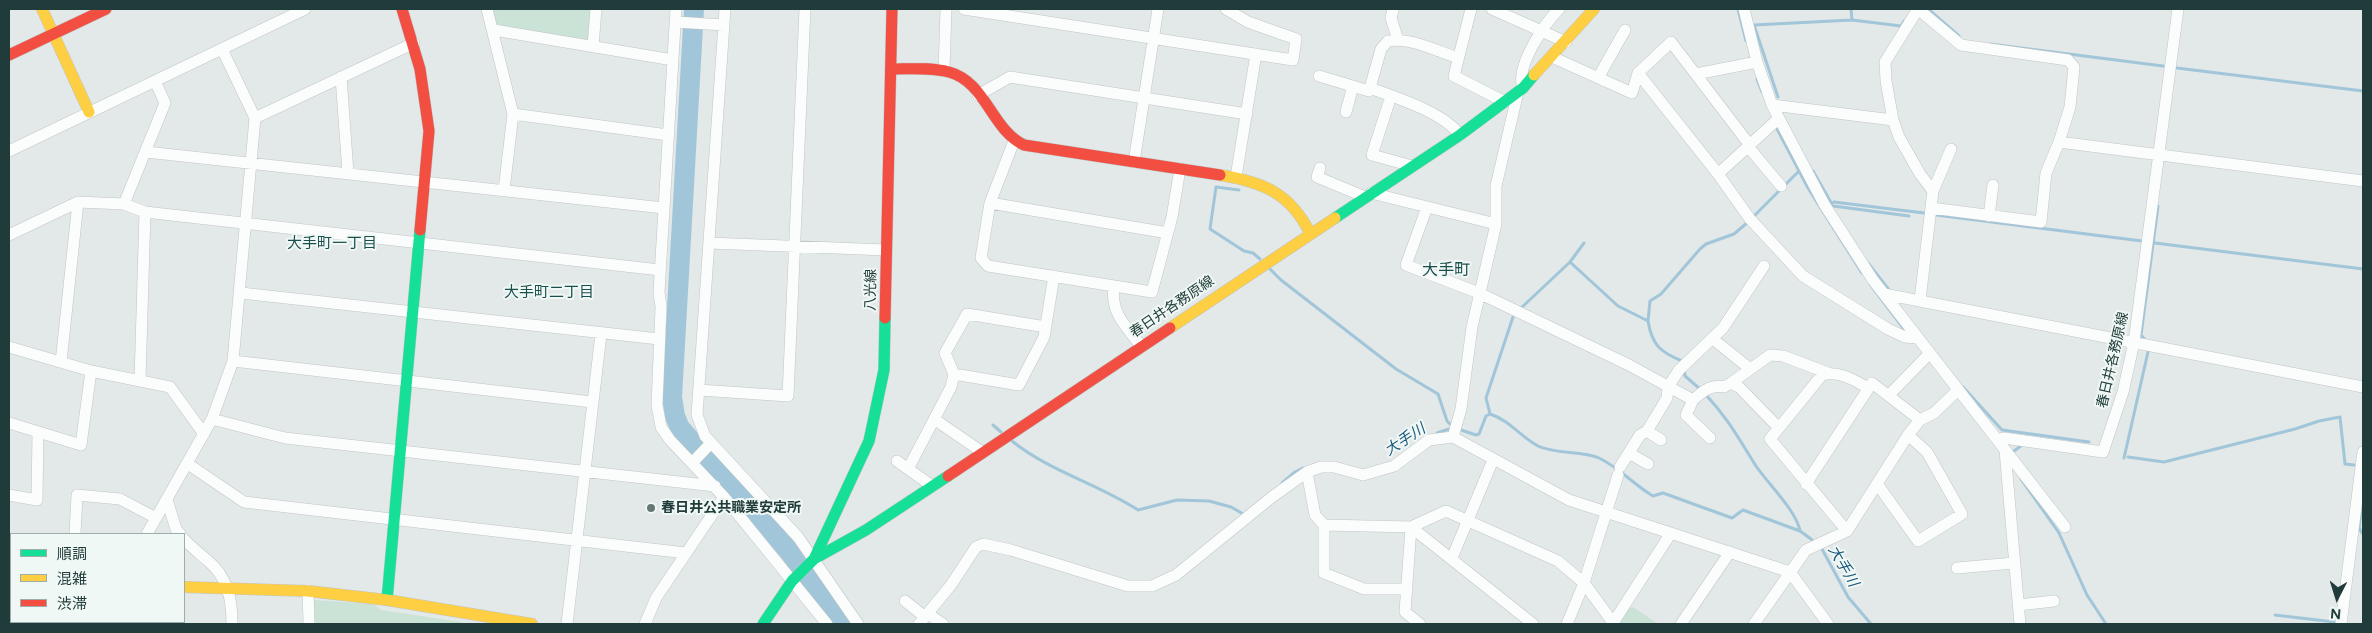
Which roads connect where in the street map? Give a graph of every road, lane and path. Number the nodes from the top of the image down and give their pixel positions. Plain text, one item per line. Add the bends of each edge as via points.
1 (42, 9) edge
2 (106, 9) edge
3 (305, 9) edge
4 (402, 9) edge
5 (487, 9) edge
6 (596, 9) edge
7 (676, 9) edge
8 (725, 9) edge
9 (805, 9) edge
10 (892, 9) edge
11 (946, 9) edge
12 (964, 9) edge
13 (1158, 9) edge
14 (1226, 9) edge
15 (1392, 9) edge
16 (1471, 9) edge
17 (1492, 9) edge
18 (1559, 9) edge
19 (1594, 9) edge
20 (1744, 9) edge
21 (1918, 9) edge
22 (2178, 9) edge
23 (1037, 14) edge
24 (678, 23) junction
25 (721, 25) junction
26 (494, 30) junction
27 (1625, 30) dead end
28 (1540, 31) junction
29 (54, 34) junction
30 (1154, 38) junction
31 (1398, 40) junction
32 (1566, 42) junction
33 (414, 43) junction
34 (593, 47) junction
35 (222, 49) junction
36 (1256, 54) junction
37 (9, 56) edge
38 (1552, 57) junction
39 (1458, 58) junction
40 (673, 60) junction
41 (1758, 62) junction
42 (891, 69) junction
43 (944, 71) junction
44 (1638, 73) junction
45 (1696, 74) junction
46 (1319, 76) dead end
47 (341, 77) junction
48 (1598, 78) junction
49 (155, 81) junction
50 (1353, 86) junction
51 (1370, 88) junction
52 (1521, 90) junction
53 (978, 95) junction
54 (1391, 96) junction
55 (1144, 99) junction
56 (1505, 102) junction
57 (1772, 105) junction
58 (89, 112) junction
59 (1346, 112) dead end
60 (513, 114) junction
61 (1246, 114) junction
62 (256, 118) junction
63 (1778, 119) junction
64 (1893, 120) junction
65 (1460, 134) junction
66 (668, 135) junction
67 (1014, 141) junction
68 (2059, 142) junction
69 (1749, 144) junction
70 (1952, 149) dead end
71 (9, 151) edge
72 (146, 152) junction
73 (2160, 155) junction
74 (1134, 162) junction
75 (251, 163) junction
76 (1412, 166) junction
77 (1320, 168) dead end
78 (1180, 169) junction
79 (348, 173) junction
80 (1718, 174) junction
81 (1236, 177) junction
82 (2363, 181) edge
83 (426, 182) junction
84 (1993, 185) dead end
85 (1781, 186) dead end
86 (504, 190) junction
87 (1933, 192) junction
88 (1368, 195) junction
89 (78, 202) junction
90 (990, 203) junction
91 (124, 204) junction
92 (1427, 207) junction
93 (664, 208) junction
94 (1931, 208) junction
95 (145, 212) junction
96 (1989, 216) junction
97 (1496, 224) junction
98 (246, 225) junction
99 (1168, 233) junction
100 (1310, 233) junction
101 (9, 235) edge
102 (420, 243) junction
103 (709, 243) junction
104 (795, 247) junction
105 (886, 250) junction
106 (1764, 266) dead end
107 (660, 270) junction
108 (1054, 276) junction
109 (1114, 286) junction
110 (241, 293) junction
111 (1479, 293) junction
112 (1884, 294) junction
113 (1920, 300) junction
114 (413, 312) junction
115 (1046, 327) junction
116 (601, 334) junction
117 (1916, 338) junction
118 (659, 339) junction
119 (1713, 339) junction
120 (2134, 342) junction
121 (1141, 346) junction
122 (9, 347) edge
123 (1929, 354) junction
124 (233, 361) junction
125 (62, 362) junction
126 (1749, 368) junction
127 (91, 371) junction
128 (1828, 373) junction
129 (954, 374) junction
130 (140, 380) junction
131 (407, 381) junction
132 (1731, 382) junction
133 (1668, 387) junction
134 (2363, 387) edge
135 (1868, 388) junction
136 (699, 390) junction
137 (1958, 390) junction
138 (1889, 396) junction
139 (1693, 400) junction
140 (592, 402) junction
141 (212, 419) junction
142 (934, 419) junction
143 (1920, 420) junction
144 (9, 423) edge
145 (1778, 427) junction
146 (1646, 431) junction
147 (38, 432) junction
148 (204, 434) junction
149 (1908, 435) junction
150 (1453, 437) junction
151 (1710, 438) dead end
152 (1661, 440) dead end
153 (1998, 440) junction
154 (709, 445) junction
155 (2005, 450) junction
156 (401, 451) junction
157 (982, 452) junction
158 (1629, 452) junction
159 (2363, 452) edge
160 (1493, 460) junction
161 (694, 461) junction
162 (897, 461) dead end
163 (188, 464) junction
164 (1648, 464) dead end
165 (908, 469) junction
166 (584, 471) junction
167 (1307, 472) junction
168 (1806, 484) junction
169 (714, 486) junction
170 (932, 486) junction
171 (1878, 486) junction
172 (9, 495) edge
173 (724, 497) junction
174 (167, 500) junction
175 (1606, 512) junction
176 (156, 518) junction
177 (394, 520) junction
178 (1469, 520) junction
179 (1324, 525) junction
180 (1410, 527) junction
181 (2065, 527) dead end
182 (1847, 531) junction
183 (75, 533) edge
184 (148, 533) edge
185 (179, 533) edge
186 (1671, 533) junction
187 (2358, 537) edge
188 (185, 540) edge
189 (576, 540) junction
190 (1730, 552) junction
191 (686, 553) junction
192 (10, 554) edge
193 (1452, 558) junction
194 (814, 559) junction
195 (9, 560) edge
196 (2014, 564) junction
197 (1957, 568) dead end
198 (1790, 572) junction
199 (792, 581) junction
200 (1584, 583) junction
201 (185, 587) edge
202 (228, 589) junction
203 (1407, 589) junction
204 (308, 591) junction
205 (387, 600) junction
206 (905, 601) dead end
207 (2054, 601) dead end
208 (2018, 605) junction
209 (924, 618) edge
210 (468, 619) edge
211 (1756, 623) edge
212 (232, 624) edge
213 (309, 624) edge
214 (532, 624) edge
215 (567, 624) edge
216 (645, 624) edge
217 (764, 624) edge
218 (827, 624) edge
219 (858, 624) edge
220 (943, 624) edge
221 (1420, 624) edge
222 (1533, 624) edge
223 (1567, 624) edge
224 (1614, 624) edge
225 (1681, 624) edge
226 (1828, 624) edge
227 (2020, 624) edge
228 (2341, 624) edge

1 - 29 street
2 - 29 street
3 - 35 street
4 - 33 street
5 - 26 street
6 - 34 street
7 - 24 street
8 - 25 street
9 - 104 street
10 - 42 street, 八光線
11 - 43 street
12 - 23 street
13 - 30 street
14 - 36 street via 1248,22 1296,39 1293,60
15 - 31 street via 1391,18
16 - 39 street
17 - 28 street
18 - 28 street
19 - 32 street, 春日井各務原線
20 - 41 street
21 - 64 street via 1885,62
21 - 68 street via 1961,45 2068,60 2074,67 2070,107
22 - 73 street, 春日井各務原線
23 - 30 street
24 - 25 street
24 - 40 street
25 - 103 street
26 - 34 street
26 - 60 street
27 - 48 street
28 - 32 street
28 - 52 street via 1523,70
29 - 37 street
29 - 58 street
30 - 36 street
30 - 55 street
31 - 39 street
31 - 51 street via 1388,41 1381,49
32 - 38 street, 春日井各務原線
33 - 47 street
33 - 83 street via 426,93 429,131
34 - 40 street
35 - 49 street
35 - 62 street
36 - 61 street
38 - 48 street
38 - 52 street, 春日井各務原線
39 - 56 street via 1454,76
40 - 66 street
41 - 45 street
41 - 57 street
42 - 43 street
42 - 105 street, 八光線
43 - 53 street via 966,80
44 - 45 street via 1671,42
44 - 48 street via 1632,93
44 - 80 street
45 - 69 street
46 - 50 street
47 - 62 street
47 - 79 street
49 - 58 street
49 - 72 street via 165,103
50 - 51 street via 1369,91
50 - 59 street
51 - 54 street
52 - 56 street, 春日井各務原線
52 - 97 street via 1496,186
53 - 55 street via 1010,77
53 - 67 street via 1005,134
54 - 65 street via 1435,115
54 - 76 street via 1372,154
55 - 61 street
55 - 74 street
56 - 65 street, 春日井各務原線
57 - 63 street
57 - 64 street
58 - 71 street
60 - 66 street
60 - 86 street
61 - 81 street
62 - 75 street
63 - 69 street
63 - 112 street via 1824,204
64 - 87 street via 1920,174
65 - 76 street, 春日井各務原線
66 - 93 street
67 - 74 street
67 - 90 street
68 - 73 street
68 - 96 street via 2046,174 2041,222
69 - 80 street
69 - 85 street
70 - 87 street
72 - 75 street
72 - 91 street
73 - 82 street
73 - 120 street, 春日井各務原線
74 - 78 street
75 - 79 street
75 - 98 street
76 - 88 street, 春日井各務原線
77 - 88 street via 1317,177
78 - 81 street
78 - 99 street
79 - 83 street
80 - 117 street via 1750,219 1803,276 1888,329
81 - 100 street via 1284,197 1300,213
83 - 86 street
83 - 102 street
84 - 96 street
86 - 93 street
87 - 94 street
88 - 92 street
88 - 100 street, 春日井各務原線
89 - 91 street
89 - 101 street
89 - 125 street
90 - 99 street
90 - 108 street via 981,258 988,266
91 - 95 street
92 - 97 street
92 - 111 street via 1406,265
93 - 107 street
94 - 96 street
94 - 113 street
95 - 98 street
95 - 130 street
97 - 111 street
98 - 102 street
98 - 110 street
99 - 109 street via 1152,292
100 - 121 street, 春日井各務原線
102 - 107 street
102 - 114 street
103 - 104 street
103 - 136 street
104 - 105 street
104 - 136 street via 788,396
105 - 194 street, 八光線 via 884,370 878,405 869,441
106 - 119 street
107 - 118 street
108 - 109 street
108 - 115 street
109 - 121 street via 1112,300 1116,313
110 - 114 street
110 - 124 street
111 - 133 street
111 - 150 street via 1461,409
112 - 113 street
112 - 117 street
113 - 120 street
114 - 116 street
114 - 131 street
115 - 129 street via 1019,385
115 - 129 street via 967,314 945,353
116 - 118 street
116 - 140 street
117 - 123 street
118 - 161 street via 657,405 661,427
119 - 126 street
119 - 133 street via 1679,370
120 - 134 street
120 - 153 street, 春日井各務原線 via 2123,392 2104,452 2004,438
121 - 157 street, 春日井各務原線
122 - 125 street
123 - 137 street
123 - 138 street
124 - 131 street
124 - 141 street
125 - 127 street
126 - 128 street via 1770,355 1784,356
126 - 132 street
127 - 130 street
127 - 147 street via 82,445
128 - 135 street via 1846,376
128 - 145 street via 1822,375
129 - 142 street via 951,387
130 - 148 street via 170,387
131 - 140 street
131 - 156 street
132 - 139 street via 1724,387 1706,389
132 - 145 street
133 - 139 street
133 - 146 street via 1667,398
135 - 138 street via 1872,383
135 - 168 street
136 - 154 street via 697,415
137 - 143 street via 1934,413
137 - 153 street
138 - 143 street
139 - 151 street via 1686,416
140 - 166 street
141 - 148 street
141 - 156 street via 285,438
142 - 157 street
142 - 165 street
143 - 149 street
144 - 147 street
145 - 168 street via 1770,439
146 - 152 street
146 - 158 street
147 - 172 street via 37,500
148 - 163 street
149 - 171 street
149 - 171 street via 1928,452 1962,514 1918,540
150 - 160 street
150 - 167 street via 1430,440 1394,466 1364,475 1334,467
153 - 155 street
154 - 161 street
154 - 194 street via 798,537
155 - 181 street
155 - 196 street
156 - 166 street
156 - 177 street
157 - 170 street, 春日井各務原線
158 - 164 street
158 - 175 street via 1619,471
159 - 187 street
160 - 175 street via 1569,500
160 - 178 street
161 - 169 street
162 - 165 street
163 - 174 street
163 - 177 street via 244,502
165 - 170 street
166 - 169 street
166 - 189 street
167 - 179 street via 1315,515
167 - 209 street via 1176,576 1152,586 1128,586 984,544 976,547
168 - 182 street
169 - 173 street
170 - 194 street, 春日井各務原線 via 866,530
171 - 182 street
173 - 191 street
173 - 199 street
174 - 176 street
174 - 185 street
175 - 186 street
175 - 200 street
176 - 183 street via 120,499 77,495
176 - 184 street
177 - 189 street
177 - 205 street
178 - 180 street via 1446,511
178 - 193 street
178 - 200 street via 1558,561
179 - 180 street
179 - 203 street via 1324,573 1364,589
180 - 193 street
180 - 203 street
182 - 198 street via 1806,550
186 - 190 street
186 - 224 street
187 - 228 street
188 - 202 street via 218,571
189 - 191 street
189 - 215 street
190 - 198 street
190 - 225 street
191 - 216 street via 656,598
192 - 195 street
193 - 222 street
194 - 199 street, 春日井各務原線
194 - 219 street
196 - 197 street
196 - 208 street
198 - 211 street
198 - 226 street
199 - 217 street, 春日井各務原線
199 - 218 street
200 - 223 street
200 - 224 street
201 - 202 street
202 - 204 street
202 - 212 street
203 - 221 street via 1406,612
204 - 205 street
204 - 213 street
205 - 210 street
206 - 209 street
207 - 208 street
208 - 227 street
209 - 220 street
210 - 214 street

